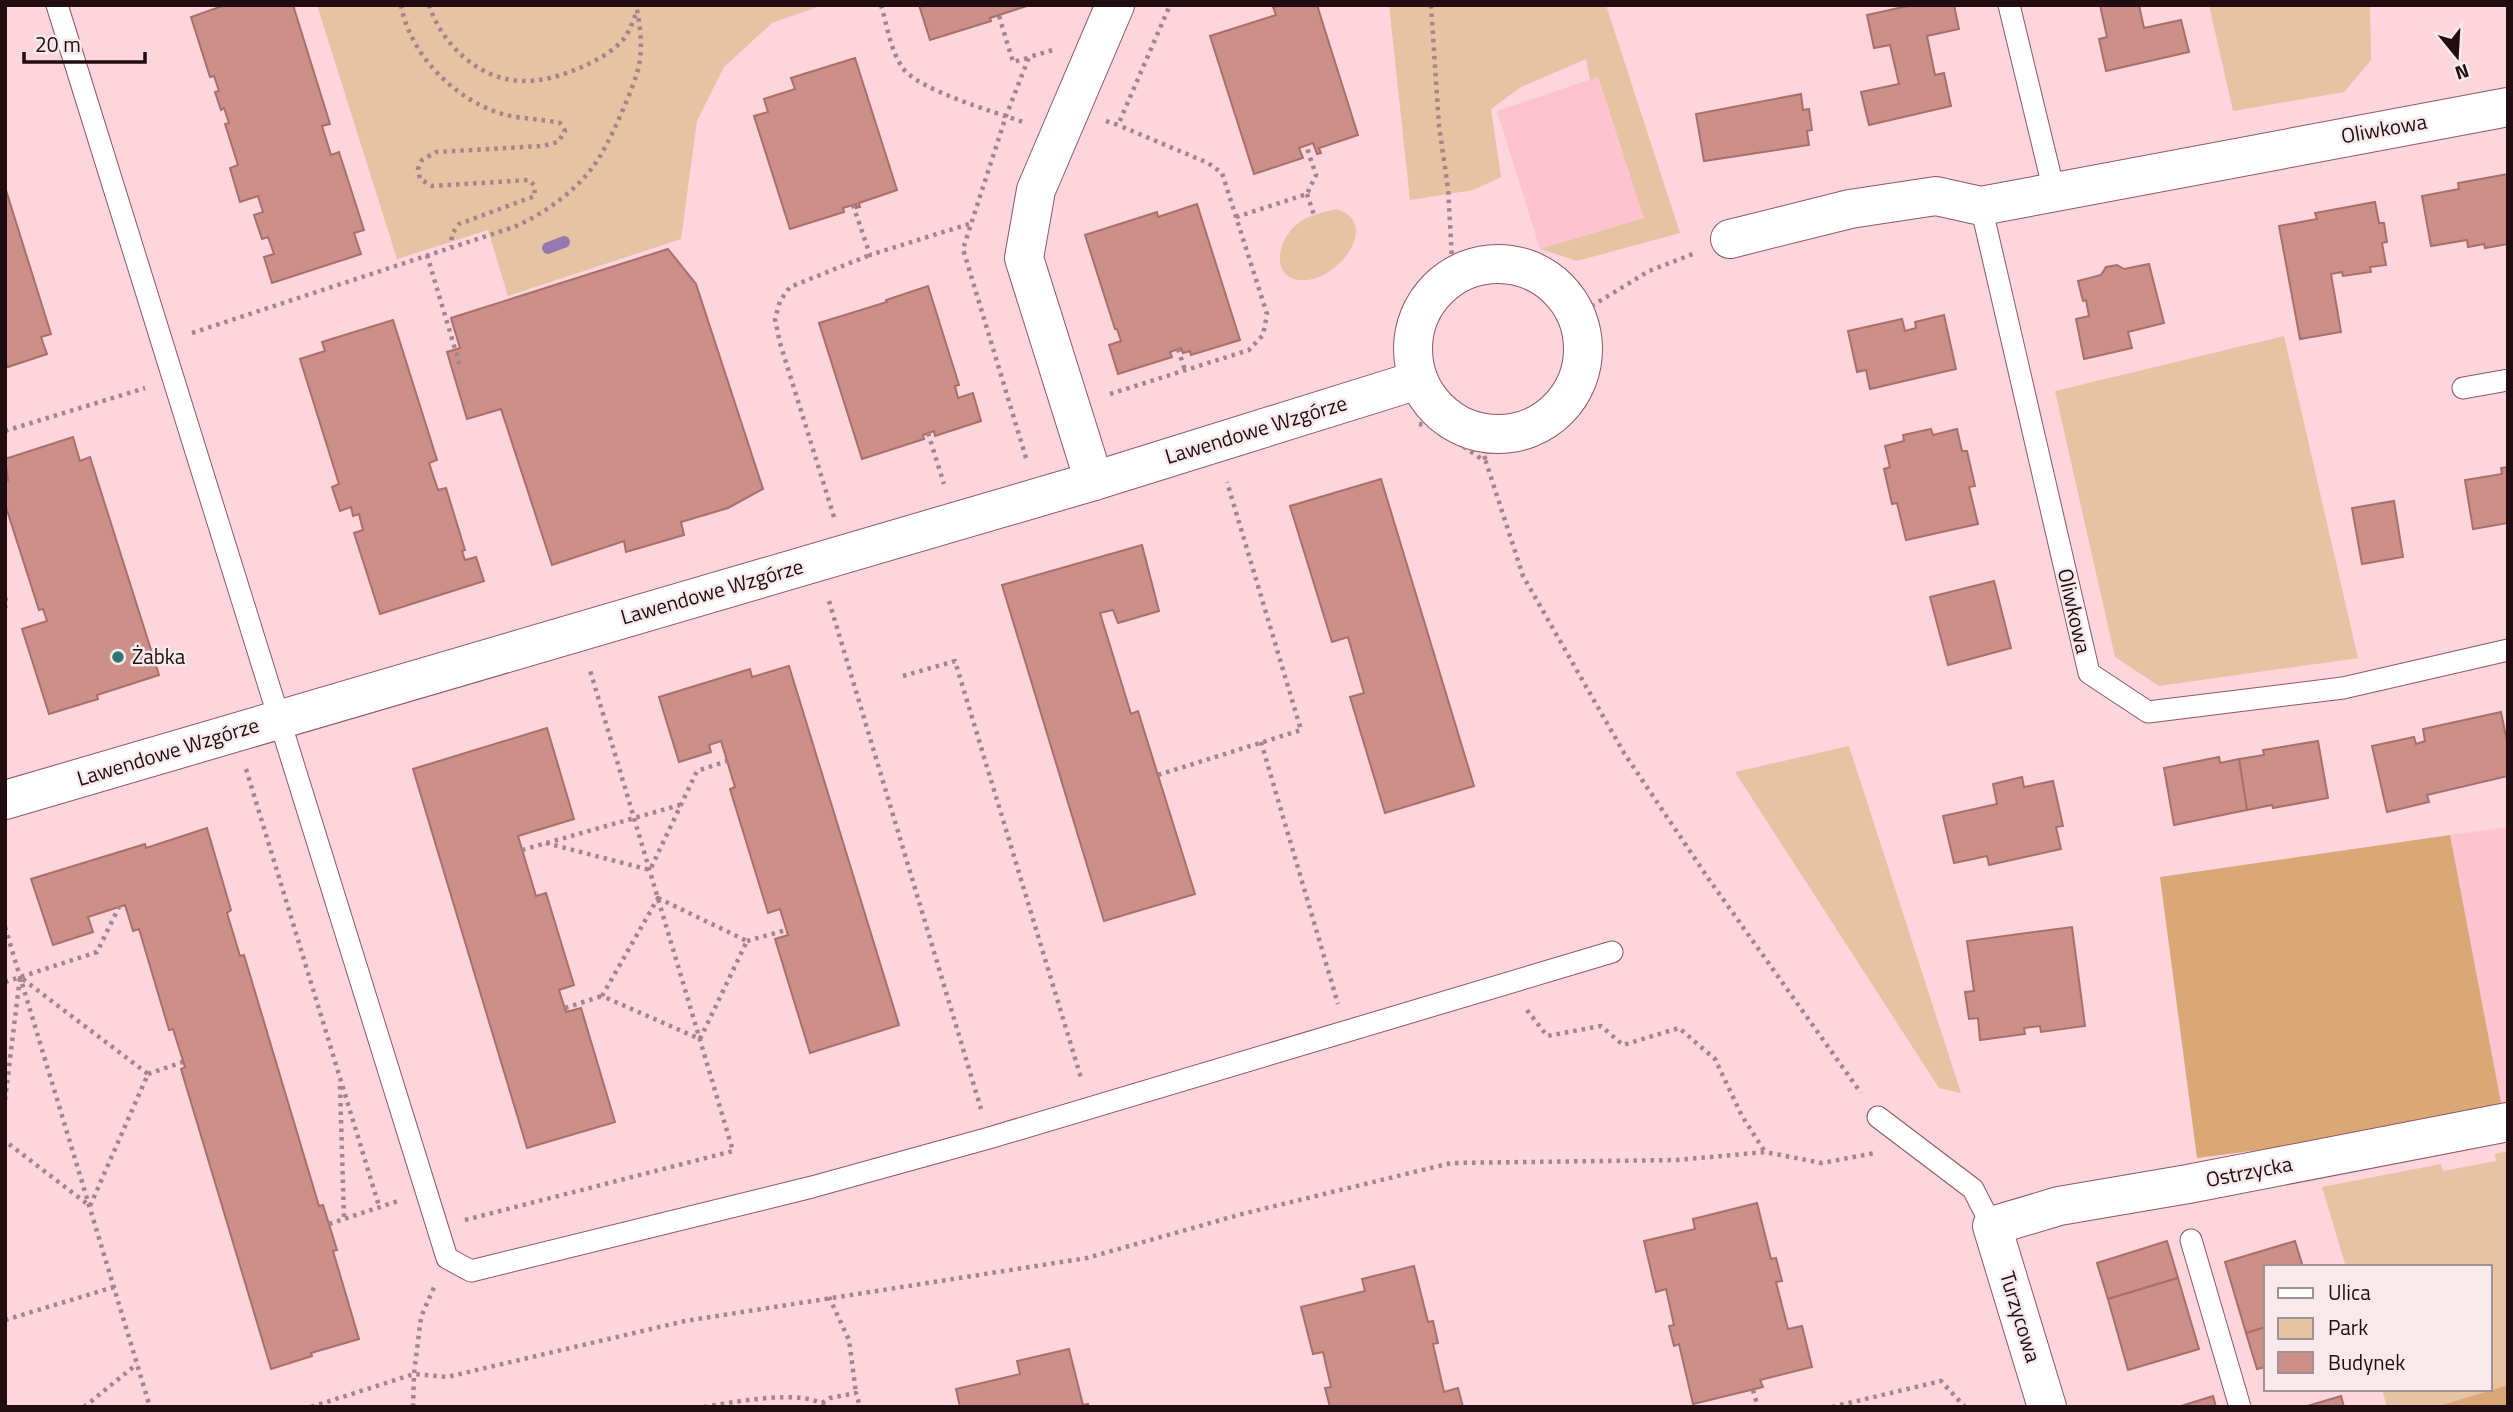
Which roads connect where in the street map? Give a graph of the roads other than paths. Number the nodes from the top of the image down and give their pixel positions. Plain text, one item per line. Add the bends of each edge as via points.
1 (57, 5) edge
2 (1115, 5) edge
3 (2008, 5) edge
4 (2508, 107) edge
5 (2054, 191) junction
6 (1981, 206) junction
7 (1730, 239) road end
8 (1418, 380) junction
9 (2508, 380) edge
10 (2463, 388) dead end
11 (1094, 481) junction
12 (2508, 650) edge
13 (278, 719) junction
14 (5, 800) edge
15 (1612, 953) dead end
16 (1878, 1117) road end
17 (2508, 1122) edge
18 (1992, 1226) junction
19 (2191, 1240) dead end
20 (2047, 1407) edge
21 (2240, 1407) edge

1 - 13 lane
2 - 11 street via 1036,191 1024,258
3 - 5 lane
4 - 5 street, Oliwkowa
5 - 6 street, Oliwkowa
6 - 7 street, Oliwkowa via 1936,196 1850,209
6 - 12 lane, Oliwkowa via 2088,673 2148,712 2343,688
8 - 8 street via 1412,350 1416,321 1430,295 1453,276 1480,265 1509,264 1537,273 1561,291 1577,315 1583,341 1581,368 1571,394 1553,414 1530,428 1503,434 1481,447 1432,403
8 - 11 street, Lawendowe Wzgórze
9 - 10 lane
11 - 13 street, Lawendowe Wzgórze
13 - 14 street, Lawendowe Wzgórze
13 - 15 lane via 447,1258 471,1272 989,1138
16 - 18 lane via 1973,1189
17 - 18 street, Ostrzycka via 2059,1206
18 - 20 street, Turzycowa
19 - 21 lane

